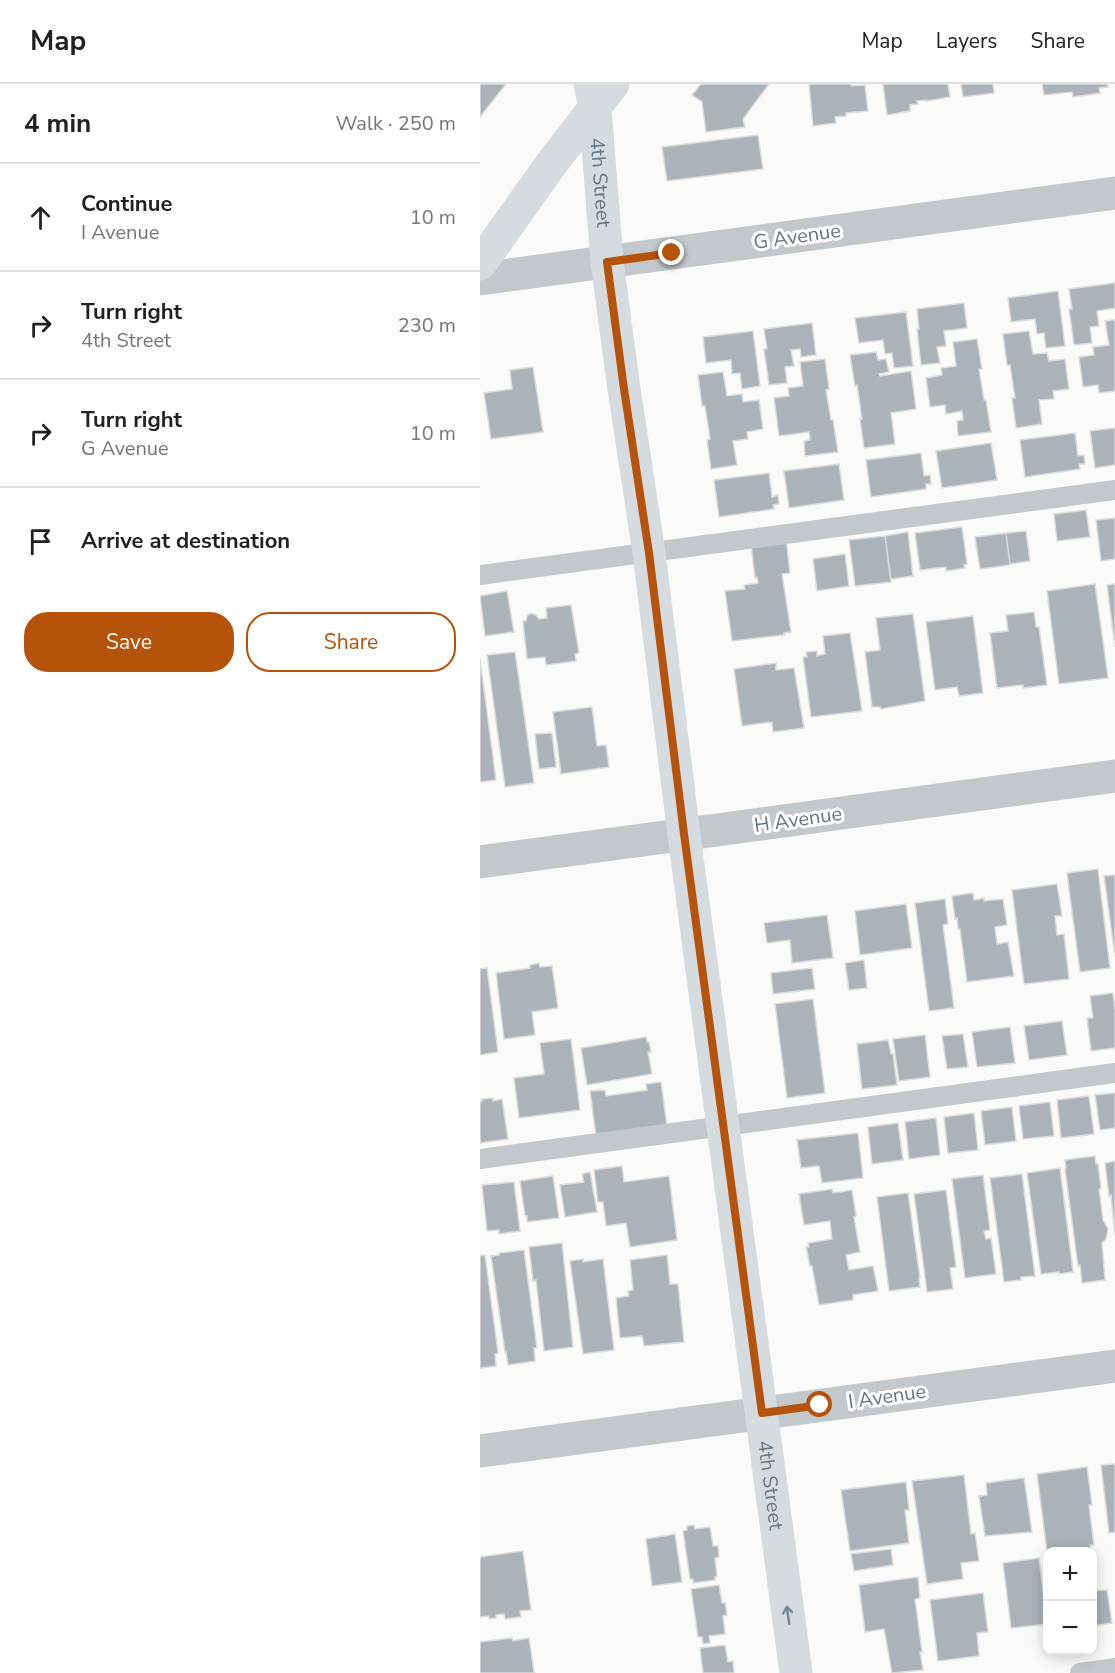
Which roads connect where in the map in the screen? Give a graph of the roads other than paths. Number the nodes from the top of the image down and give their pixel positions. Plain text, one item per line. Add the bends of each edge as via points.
1 (599, 92) edge
2 (1115, 193) edge
3 (607, 262) junction
4 (480, 264) edge
5 (480, 279) edge
6 (1115, 490) edge
7 (649, 553) junction
8 (480, 575) edge
9 (1115, 776) edge
10 (684, 834) junction
11 (480, 862) edge
12 (1115, 1073) edge
13 (723, 1126) junction
14 (480, 1159) edge
15 (1115, 1366) edge
16 (762, 1413) junction
17 (480, 1451) edge
18 (1115, 1668) edge
19 (796, 1673) edge
20 (1080, 1673) edge

1 - 3 main road, 4th Street
1 - 4 main road
2 - 3 street, G Avenue
3 - 5 street, G Avenue
3 - 7 main road, 4th Street
6 - 7 lane
7 - 8 lane
7 - 10 main road, 4th Street
9 - 10 street, H Avenue
10 - 11 street, H Avenue
10 - 13 main road, 4th Street
12 - 13 lane
13 - 14 lane
13 - 16 main road, 4th Street
15 - 16 street, I Avenue
16 - 17 street, I Avenue
19 -> 16 main road, 4th Street
18 - 20 lane

